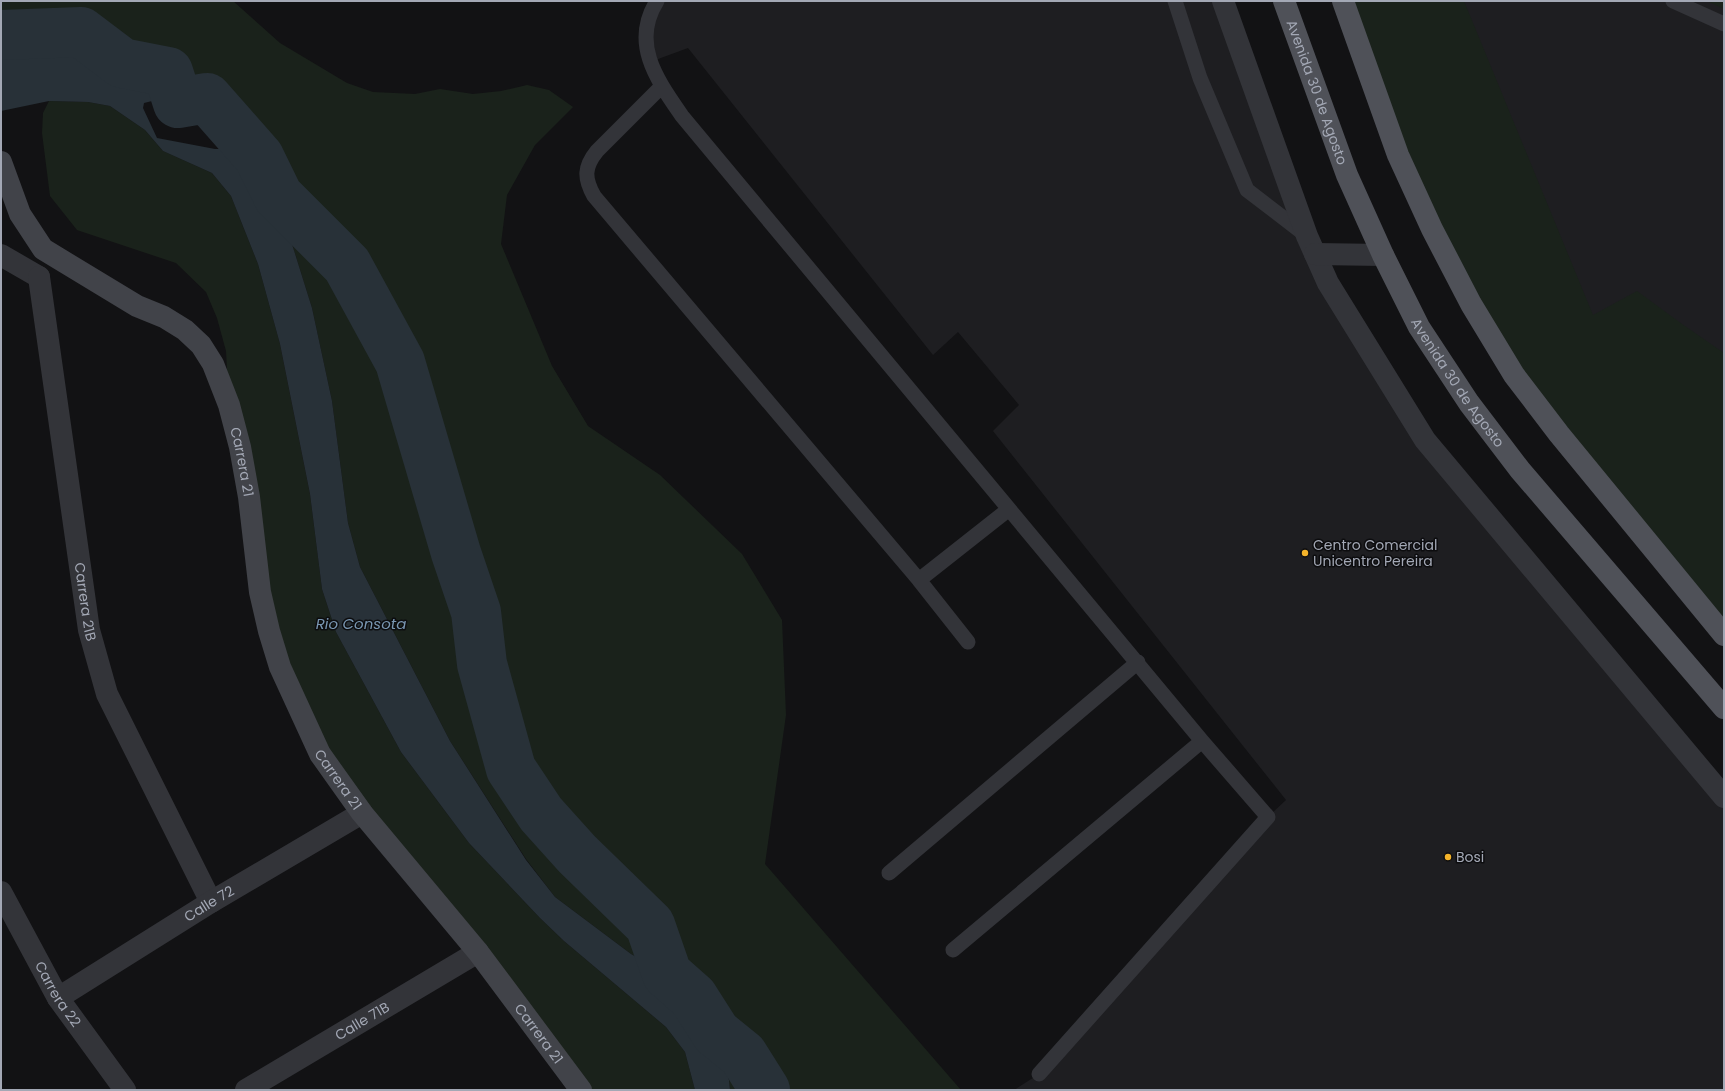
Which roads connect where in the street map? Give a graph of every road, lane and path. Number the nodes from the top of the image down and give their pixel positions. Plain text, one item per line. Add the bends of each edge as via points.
1 (657, 1) edge
2 (1175, 1) edge
3 (1223, 1) edge
4 (1284, 1) edge
5 (1343, 1) edge
6 (1673, 1) edge
7 (1724, 24) edge
8 (662, 86) junction
9 (1, 162) edge
10 (1311, 245) junction
11 (1383, 254) junction
12 (1, 255) edge
13 (66, 263) junction
14 (39, 277) junction
15 (1008, 509) junction
16 (919, 580) junction
17 (1724, 636) edge
18 (968, 642) dead end
19 (1138, 662) junction
20 (1724, 708) edge
21 (1202, 741) junction
22 (1724, 797) edge
23 (362, 813) junction
24 (889, 873) dead end
25 (1, 892) edge
26 (211, 902) junction
27 (953, 950) dead end
28 (478, 952) junction
29 (58, 998) junction
30 (1039, 1074) dead end
31 (578, 1089) edge
32 (125, 1090) edge
33 (246, 1090) edge

1 - 8 lane via 646,26 646,42 650,62
2 - 10 lane via 1200,78 1247,190
3 - 10 street
4 - 11 main road, Avenida 30 de Agosto via 1347,175
5 - 17 main road via 1398,155 1432,229 1471,304 1514,375
6 - 7 lane
8 - 15 lane via 682,116
8 - 16 lane via 596,150 589,161 588,185 594,196
9 - 13 street, Carrera 21 via 20,214 43,249
10 - 11 street
10 - 22 street via 1328,283 1425,440
11 - 20 main road, Avenida 30 de Agosto via 1418,327 1469,402 1520,470
12 - 14 street
13 - 14 street
13 - 23 street, Carrera 21 via 137,306 164,317 185,330 201,345 213,364 229,405 240,447 249,497 260,592 280,668 320,754
14 - 26 street, Carrera 21B via 89,630 107,694
15 - 16 lane
15 - 19 lane
16 - 18 lane
19 - 21 lane
19 - 24 lane
21 - 27 lane
21 - 30 lane via 1268,817
23 - 26 street, Calle 72
23 - 28 street, Carrera 21
25 - 29 street, Carrera 22
26 - 29 street, Calle 72
28 - 31 street, Carrera 21
28 - 33 street, Calle 71B
29 - 32 street, Carrera 22

